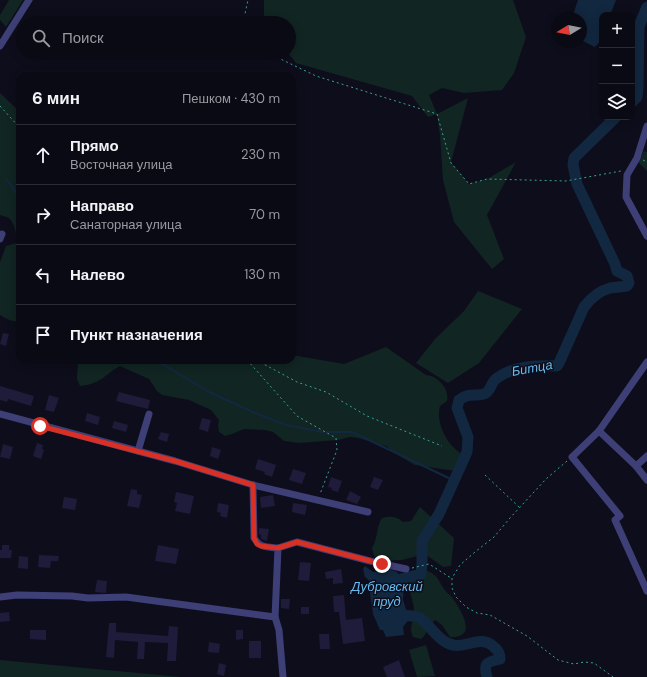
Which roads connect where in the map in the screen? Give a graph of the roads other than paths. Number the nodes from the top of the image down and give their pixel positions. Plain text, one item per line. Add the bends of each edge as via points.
1 (29, 0) edge
2 (19, 16) edge
3 (16, 21) edge
4 (0, 46) edge
5 (647, 126) edge
6 (647, 236) edge
7 (647, 362) edge
8 (0, 414) edge
9 (149, 414) dead end
10 (599, 431) junction
11 (138, 451) junction
12 (647, 456) edge
13 (636, 466) junction
14 (647, 480) edge
15 (253, 485) junction
16 (368, 512) dead end
17 (278, 548) junction
18 (406, 569) dead end
19 (647, 592) edge
20 (0, 596) edge
21 (275, 617) junction
22 (283, 677) edge

1 - 2 street
3 - 4 street
5 - 6 street via 637,158 627,175 626,197
7 - 10 street
8 - 11 street
9 - 11 street
10 - 13 street
10 - 19 street via 572,457 620,516 614,520
11 - 15 street
12 - 13 street
13 - 14 street
15 - 16 street
15 - 17 street via 254,538 261,546
17 - 18 street via 297,542
17 - 21 street
20 - 21 street via 126,597
21 - 22 street via 279,630

